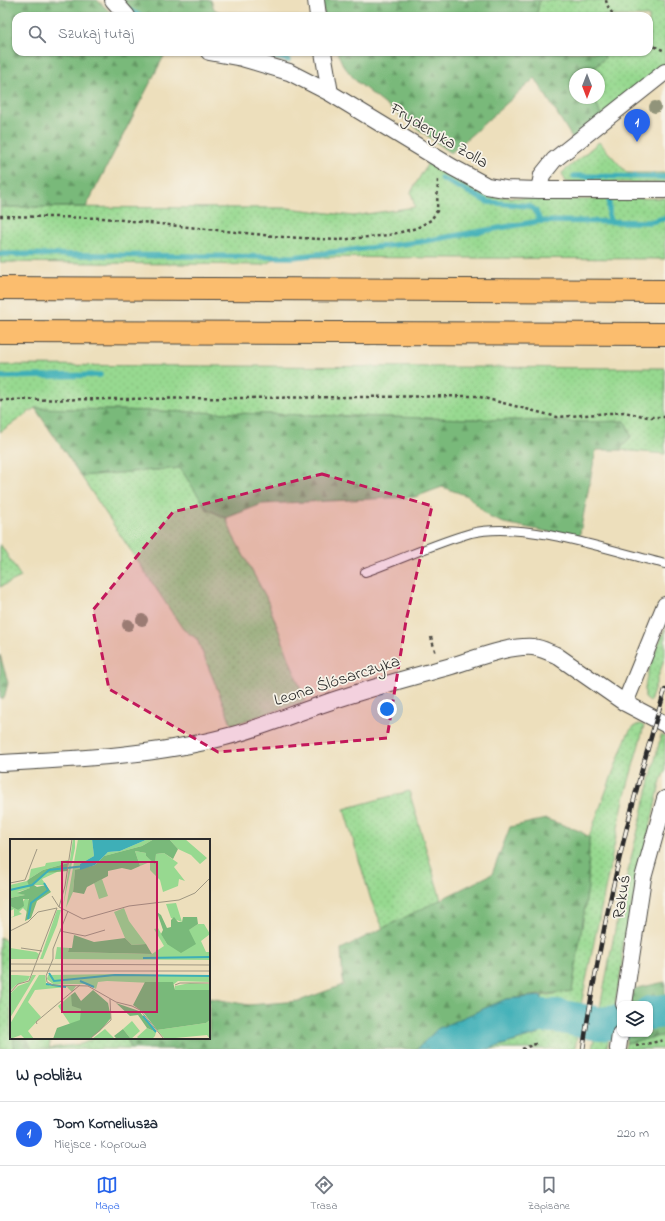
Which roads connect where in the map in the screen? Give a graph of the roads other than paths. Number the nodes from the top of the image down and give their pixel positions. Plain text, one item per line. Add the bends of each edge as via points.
1 (113, 0) edge
2 (316, 0) edge
3 (124, 12) edge
4 (318, 12) edge
5 (231, 56) edge
6 (324, 56) edge
7 (665, 72) edge
8 (330, 93) junction
9 (539, 190) junction
10 (665, 190) edge
11 (0, 288) edge
12 (665, 291) edge
13 (0, 332) edge
14 (665, 334) edge
15 (665, 564) edge
16 (365, 572) dead end
17 (665, 605) edge
18 (625, 703) junction
19 (665, 724) edge
20 (0, 763) edge
21 (665, 799) edge
22 (625, 1001) edge

1 - 3 street
2 - 4 street
5 - 8 street, Fryderyka Zolla via 276,68
6 - 8 street
7 - 9 street via 554,160 542,175
8 - 9 street, Fryderyka Zolla via 487,186
9 - 10 street, Fryderyka Zolla
11 - 12 highway
13 - 14 highway
15 - 16 lane via 548,536 508,530 471,533
17 - 18 street
18 - 19 street, Leona Ślósarczyka
18 - 20 street, Leona Ślósarczyka via 556,655 544,649 516,648 335,700 257,729 196,744 110,755
21 - 22 street, Rakuś via 643,878

